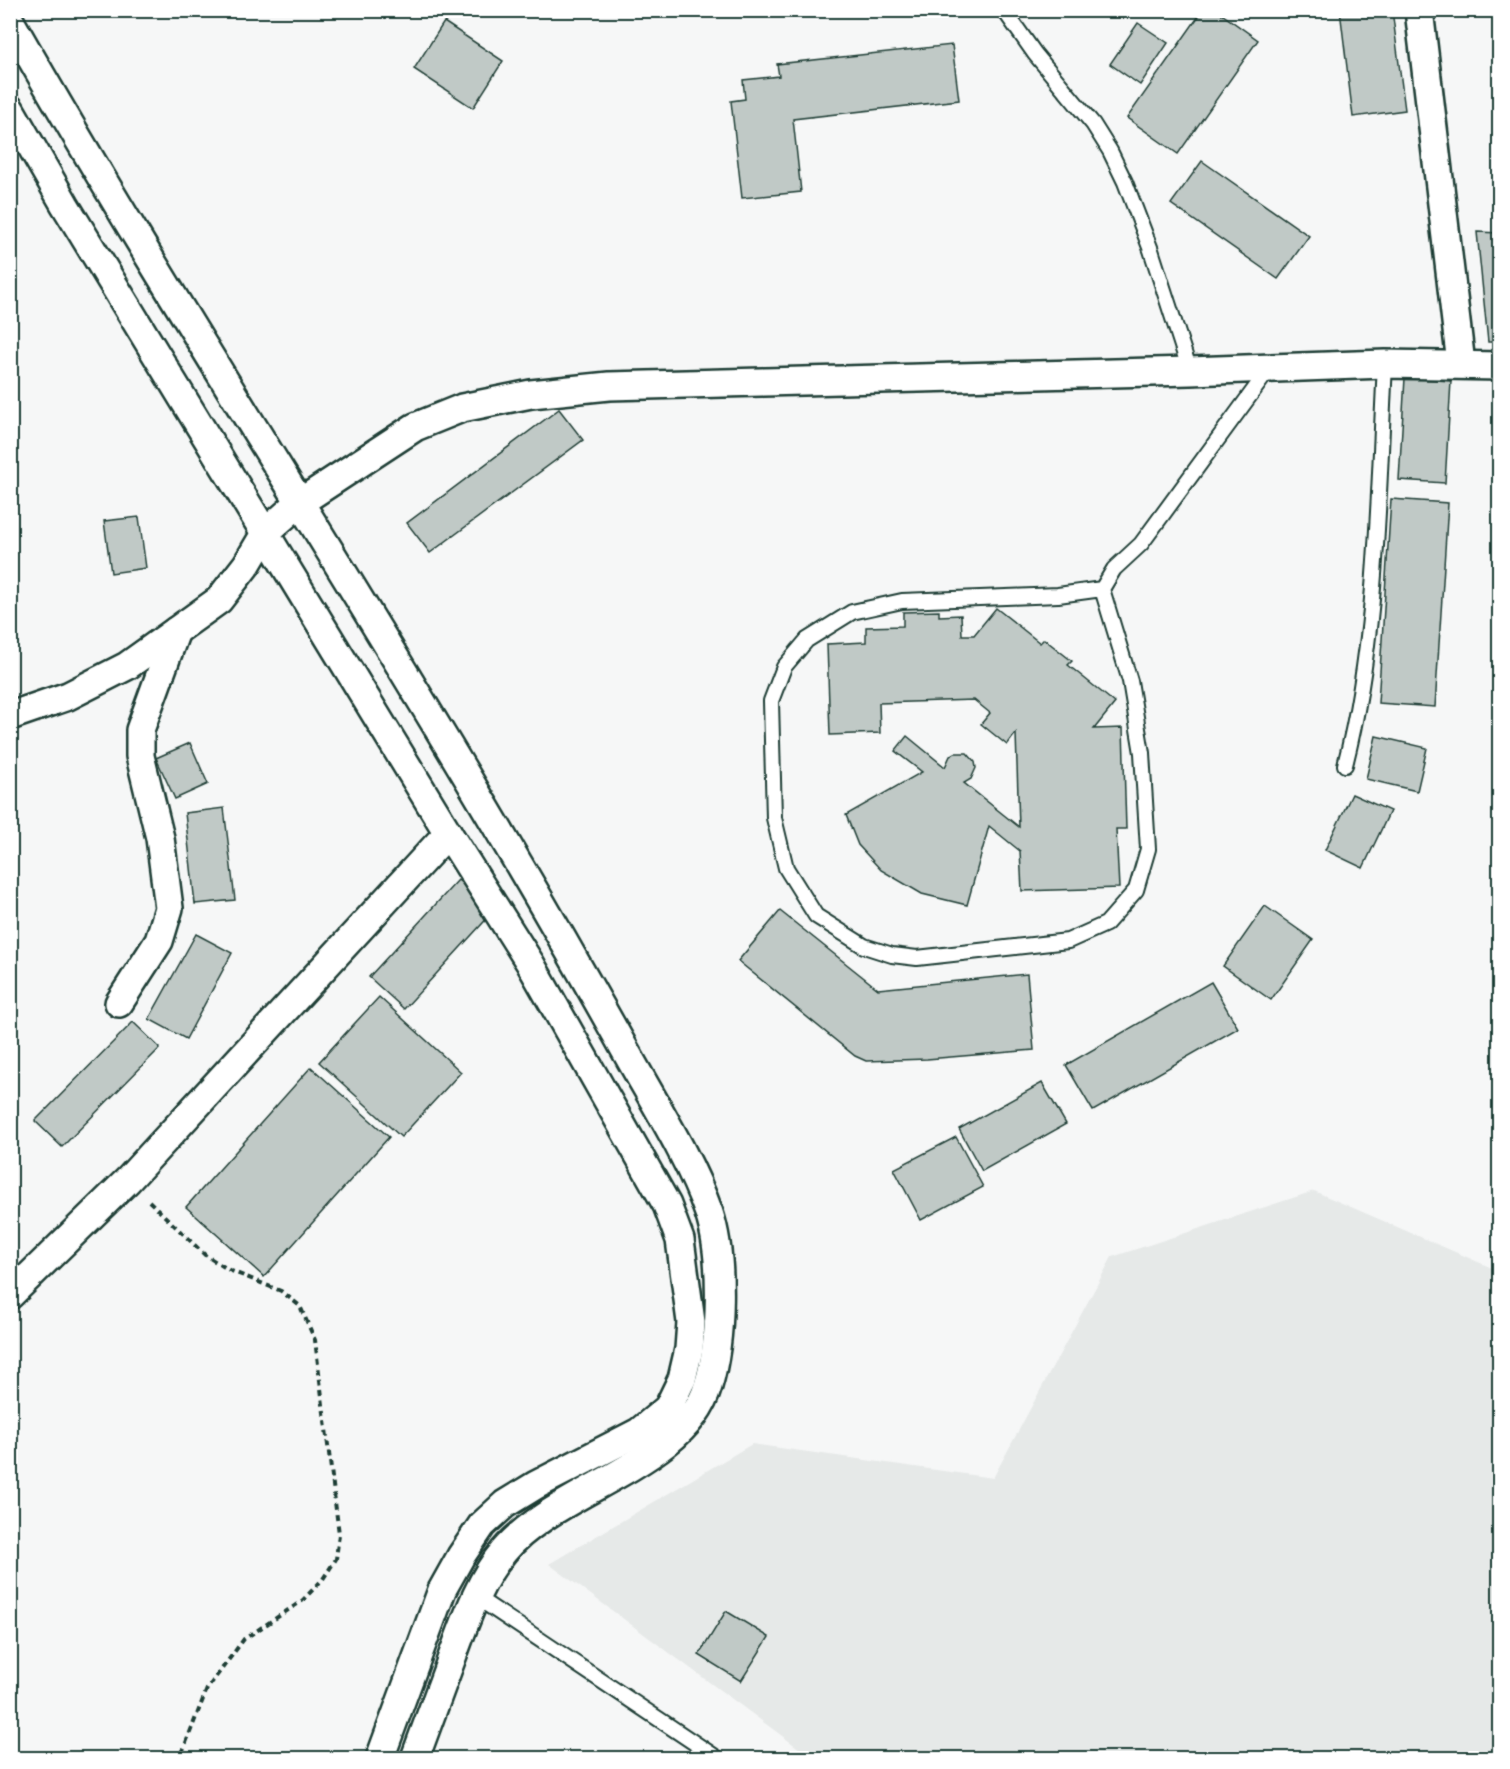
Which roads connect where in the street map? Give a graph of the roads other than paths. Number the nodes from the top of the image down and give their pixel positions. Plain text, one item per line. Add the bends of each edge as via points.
1 (1004, 10) edge
2 (1419, 10) edge
3 (10, 21) edge
4 (10, 110) edge
5 (1385, 364) junction
6 (1461, 364) junction
7 (1500, 366) edge
8 (1270, 368) junction
9 (1190, 371) junction
10 (299, 503) junction
11 (266, 532) junction
12 (1102, 589) junction
13 (176, 631) junction
14 (10, 716) edge
15 (1345, 765) dead end
16 (448, 832) junction
17 (119, 1003) dead end
18 (10, 1295) edge
19 (682, 1379) junction
20 (708, 1389) junction
21 (476, 1597) junction
22 (380, 1758) edge
23 (415, 1758) edge
24 (717, 1758) edge

1 - 9 lane via 1110,151 1151,250
2 - 6 street
3 - 10 street via 87,156
4 - 11 street
5 - 6 street
5 - 8 street
5 - 15 lane via 1364,675
6 - 7 street
8 - 9 street
8 - 12 lane via 1141,544 1114,569
9 - 10 street via 609,386 531,394 462,408 415,427
10 - 11 street
10 - 20 street via 554,923 700,1191 711,1219 718,1267 716,1346
11 - 13 street via 248,564 219,600
11 - 16 street
12 - 12 lane via 1130,681 1142,753 1148,849 1137,890 1106,924 1068,941 917,958 864,946 816,916 786,868 774,818 771,701 784,667 807,640 852,612 902,601 1058,595
13 - 14 street via 127,666 68,696
13 - 17 street via 140,730 140,756 160,838 169,908 159,941
16 - 18 street via 128,1180
16 - 19 street via 530,963 667,1205 680,1240 691,1322
19 - 20 street
19 - 22 street via 668,1408 639,1432 536,1485 505,1504 482,1525 442,1590
20 - 21 street via 684,1428 657,1450 546,1513 521,1532 490,1569
21 - 23 street
21 - 24 lane

